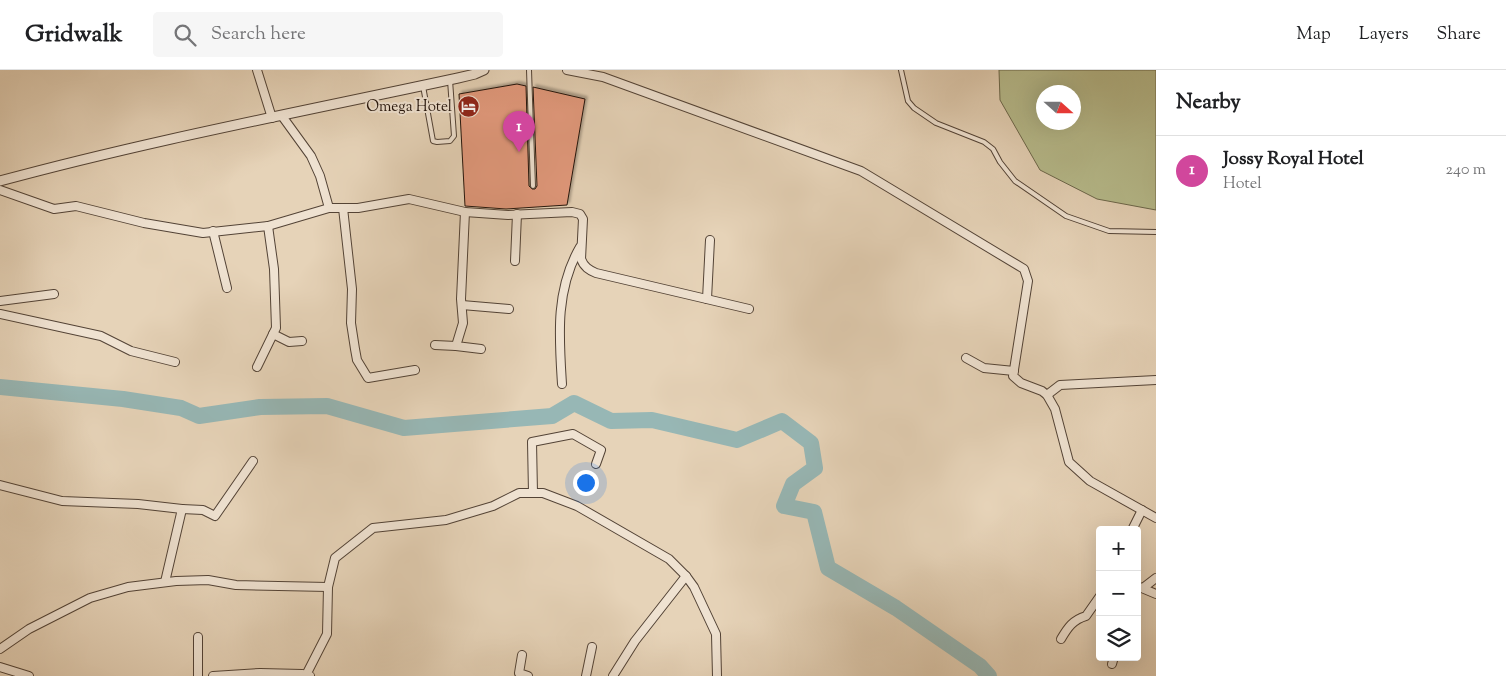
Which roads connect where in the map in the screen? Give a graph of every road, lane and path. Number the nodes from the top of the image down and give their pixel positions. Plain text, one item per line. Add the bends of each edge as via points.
1 (257, 70) edge
2 (484, 70) edge
3 (529, 70) edge
4 (567, 70) edge
5 (901, 70) edge
6 (450, 80) junction
7 (423, 86) junction
8 (282, 116) junction
9 (272, 118) junction
10 (0, 181) edge
11 (532, 186) dead end
12 (0, 190) edge
13 (329, 208) junction
14 (343, 208) junction
15 (465, 212) junction
16 (516, 214) junction
17 (268, 226) junction
18 (213, 231) junction
19 (1156, 232) edge
20 (710, 240) dead end
21 (581, 246) junction
22 (514, 261) dead end
23 (227, 288) dead end
24 (54, 294) dead end
25 (707, 299) junction
26 (0, 301) edge
27 (462, 306) junction
28 (749, 308) dead end
29 (509, 309) dead end
30 (0, 314) edge
31 (273, 334) junction
32 (302, 340) dead end
33 (435, 345) dead end
34 (456, 346) junction
35 (481, 349) dead end
36 (966, 358) dead end
37 (175, 362) dead end
38 (257, 367) dead end
39 (415, 370) dead end
40 (1014, 371) junction
41 (1156, 380) edge
42 (562, 384) dead end
43 (1047, 395) junction
44 (253, 461) dead end
45 (596, 464) dead end
46 (0, 485) edge
47 (533, 493) junction
48 (182, 509) junction
49 (1142, 510) junction
50 (1156, 518) edge
51 (1134, 526) edge
52 (686, 576) junction
53 (1156, 578) edge
54 (165, 582) junction
55 (328, 586) junction
56 (1141, 587) edge
57 (1141, 589) edge
58 (1156, 594) edge
59 (1096, 602) edge
60 (198, 637) dead end
61 (1062, 639) dead end
62 (592, 647) dead end
63 (0, 649) edge
64 (522, 655) dead end
65 (0, 666) edge
66 (304, 675) edge
67 (29, 676) edge
68 (198, 676) edge
69 (213, 676) edge
70 (528, 676) edge
71 (586, 676) edge
72 (613, 676) edge
73 (717, 676) edge

1 - 9 street
2 - 6 street
3 - 11 lane
4 - 40 street via 603,77 861,171 1024,269 1028,281
5 - 19 lane via 908,101 914,108 936,123 984,142 993,149 1015,181 1066,216 1109,231
6 - 7 street
6 - 7 lane via 454,136 450,141 433,141
7 - 8 street
8 - 9 street
8 - 13 street via 311,156
9 - 10 street
12 - 18 street via 54,209 76,206 144,223 203,233
13 - 14 street
13 - 17 street
14 - 15 street via 409,199
14 - 39 street via 352,289 351,323 357,360 368,378
15 - 16 street
15 - 27 street
16 - 21 street via 580,214 583,219
16 - 22 street
17 - 18 street
17 - 31 street via 276,294 276,328
18 - 23 street
20 - 25 street
21 - 25 street via 583,264 596,274
21 - 42 street via 562,295 559,331
24 - 26 street
25 - 28 street
27 - 29 street
27 - 34 street via 463,323
30 - 37 street via 101,336 131,351
31 - 32 street via 290,342
31 - 38 street
33 - 34 street
34 - 35 street
36 - 40 street via 984,368
40 - 43 street via 1017,381
41 - 43 street via 1060,385
43 - 49 street via 1055,409 1069,462 1090,481
44 - 48 street via 215,516 203,510
45 - 47 street via 601,450 573,434 532,442
46 - 48 street via 62,501
47 - 52 street via 543,493 577,506 670,559
47 - 55 street via 519,493 493,506 446,520 372,528 335,558
48 - 54 street
49 - 50 street
49 - 51 street
52 - 72 street
52 - 73 street via 716,634
53 - 56 street
54 - 55 street via 208,580 236,585
54 - 63 street via 128,587 90,598 29,629
55 - 66 street via 328,634
57 - 58 street
59 - 61 street via 1086,616 1076,619 1068,627
60 - 68 street
62 - 71 street
64 - 70 street via 519,673
65 - 67 street
66 - 69 street

